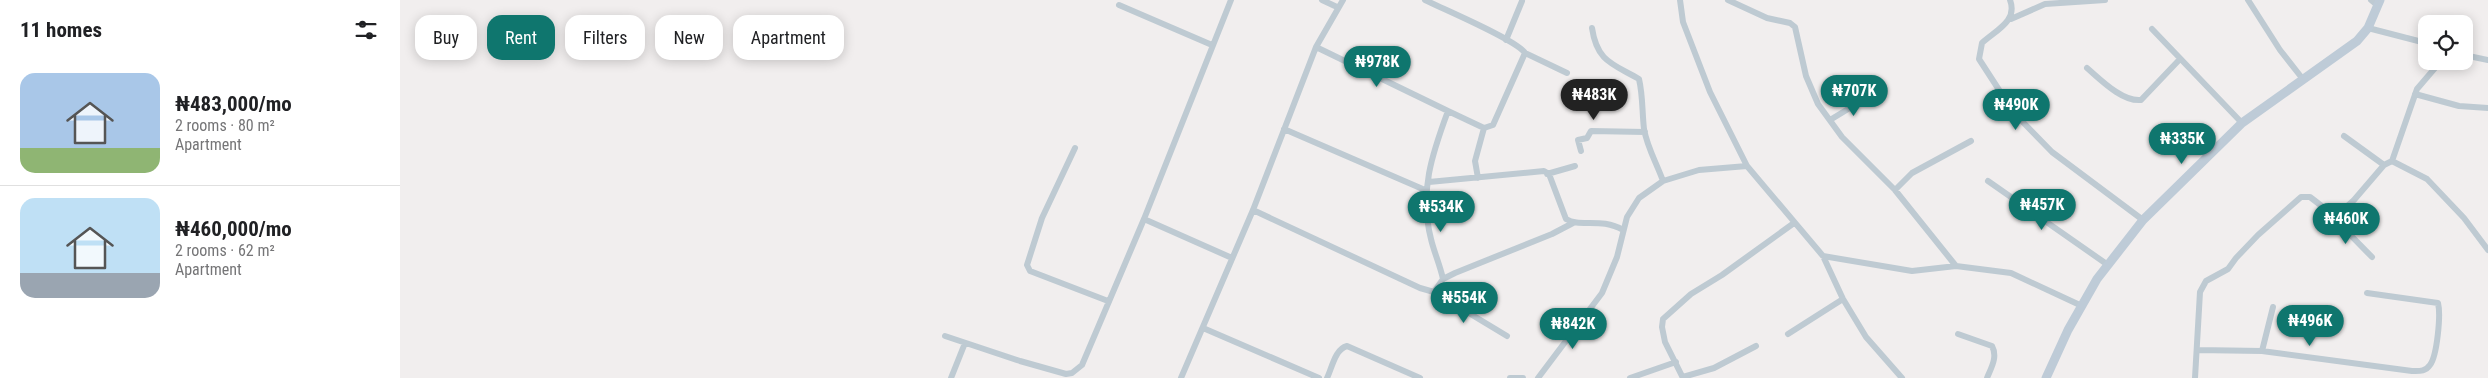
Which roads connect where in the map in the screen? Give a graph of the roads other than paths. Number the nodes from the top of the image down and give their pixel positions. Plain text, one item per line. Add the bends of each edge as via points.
1 (1231, 0) edge
2 (1322, 0) edge
3 (1342, 0) edge
4 (1425, 0) edge
5 (1680, 0) edge
6 (1728, 0) edge
7 (2010, 0) edge
8 (2105, 0) edge
9 (2248, 0) edge
10 (1522, 2) dead end
11 (2376, 2) edge
12 (1119, 5) dead end
13 (1337, 7) junction
14 (2011, 19) junction
15 (1592, 28) dead end
16 (2368, 28) junction
17 (2152, 29) dead end
18 (1506, 40) junction
19 (2418, 41) edge
20 (1212, 45) junction
21 (1316, 47) junction
22 (1525, 53) junction
23 (2473, 57) edge
24 (2180, 59) junction
25 (2488, 60) edge
26 (2088, 68) dead end
27 (2433, 70) edge
28 (1567, 73) dead end
29 (2302, 78) junction
30 (2416, 94) junction
31 (1872, 99) dead end
32 (2488, 108) edge
33 (1448, 111) junction
34 (1830, 120) junction
35 (2242, 123) junction
36 (1484, 128) junction
37 (1284, 130) junction
38 (1645, 132) junction
39 (2344, 136) dead end
40 (1971, 141) dead end
41 (1075, 148) dead end
42 (1581, 151) dead end
43 (2392, 161) junction
44 (2384, 165) junction
45 (1575, 166) dead end
46 (1747, 166) junction
47 (1547, 174) junction
48 (1478, 178) junction
49 (1663, 181) junction
50 (1988, 181) dead end
51 (1429, 182) junction
52 (1425, 190) junction
53 (1894, 190) junction
54 (1252, 210) junction
55 (2334, 218) junction
56 (1144, 219) junction
57 (2143, 220) junction
58 (1573, 223) junction
59 (1794, 223) junction
60 (1623, 230) junction
61 (2487, 245) edge
62 (1823, 256) junction
63 (2372, 257) dead end
64 (1232, 258) junction
65 (2108, 265) junction
66 (1956, 266) junction
67 (1443, 279) junction
68 (1434, 292) junction
69 (2367, 293) dead end
70 (1843, 298) junction
71 (1108, 301) junction
72 (2082, 306) junction
73 (2273, 307) dead end
74 (1203, 328) junction
75 (1788, 334) dead end
76 (1958, 334) dead end
77 (945, 336) dead end
78 (1507, 336) dead end
79 (965, 343) junction
80 (1756, 346) dead end
81 (2198, 350) junction
82 (2262, 351) junction
83 (1676, 362) junction
84 (1054, 375) edge
85 (951, 378) edge
86 (1181, 378) edge
87 (1319, 378) edge
88 (1327, 378) edge
89 (1420, 378) edge
90 (1510, 378) edge
91 (1523, 378) edge
92 (1538, 378) edge
93 (1630, 378) edge
94 (1683, 378) edge
95 (1902, 378) edge
96 (1987, 378) edge
97 (2046, 378) edge
98 (2195, 378) edge

1 - 20 street
2 - 13 street
3 - 13 street
4 - 18 street
5 - 46 street via 1683,22 1710,92
6 - 34 street via 1796,27 1806,76 1818,104
7 - 14 street via 2013,9
8 - 14 street via 2045,4
9 - 29 street
10 - 18 street
11 - 16 street
12 - 20 street
13 - 21 street
14 - 57 street via 1982,42 1979,59 1987,74 2014,113 2037,138
15 - 38 street via 1594,41 1604,59 1638,79 1643,93 1641,104
16 - 19 street
16 - 29 street via 2343,52
17 - 24 street
18 - 22 street
20 - 56 street
21 - 33 street
21 - 37 street
22 - 28 street
22 - 36 street via 1493,125
23 - 25 street
24 - 26 street via 2140,100 2134,100 2108,85
24 - 35 street
27 - 30 street
29 - 35 street
30 - 32 street via 2459,106
30 - 43 street
31 - 34 street
33 - 36 street
33 - 51 street via 1433,150
34 - 53 street via 1842,137
35 - 57 street
36 - 48 street via 1475,161
37 - 52 street
37 - 54 street
38 - 42 street via 1591,132 1587,138 1578,140
38 - 49 street
39 - 44 street
40 - 53 street via 1912,173
41 - 71 street via 1042,218 1027,266 1030,271
43 - 44 street
43 - 61 street via 2423,176
44 - 55 street
45 - 47 street
46 - 49 street via 1700,170
46 - 59 street
47 - 48 street via 1539,171
47 - 58 street via 1566,219
48 - 51 street
49 - 60 street via 1639,198 1631,208
50 - 65 street
51 - 52 street
52 - 67 street via 1430,238
53 - 66 street
54 - 64 street
54 - 68 street
55 - 63 street
55 - 81 street via 2310,197 2301,197 2258,235 2228,269 2206,281 2200,292
56 - 64 street
56 - 71 street
57 - 65 street
58 - 60 street via 1612,224
58 - 67 street
59 - 62 street
59 - 83 street via 1691,294 1663,319 1665,342
60 - 92 street via 1617,257 1602,293
62 - 66 street via 1912,272
62 - 70 street
64 - 74 street
65 - 72 street
66 - 72 street via 2011,273
67 - 68 street
68 - 78 street
69 - 82 street via 2438,303 2440,316 2433,360 2424,371
70 - 75 street
70 - 95 street via 1866,337
71 - 84 street via 1082,365 1072,373
72 - 97 street
73 - 82 street
74 - 86 street
74 - 87 street
76 - 96 street via 1994,349 1995,359
77 - 79 street
79 - 84 street
79 - 85 street
80 - 94 street via 1714,368
81 - 82 street
81 - 98 street
83 - 93 street
83 - 94 street
88 - 89 street via 1338,353 1347,346
90 - 91 street

